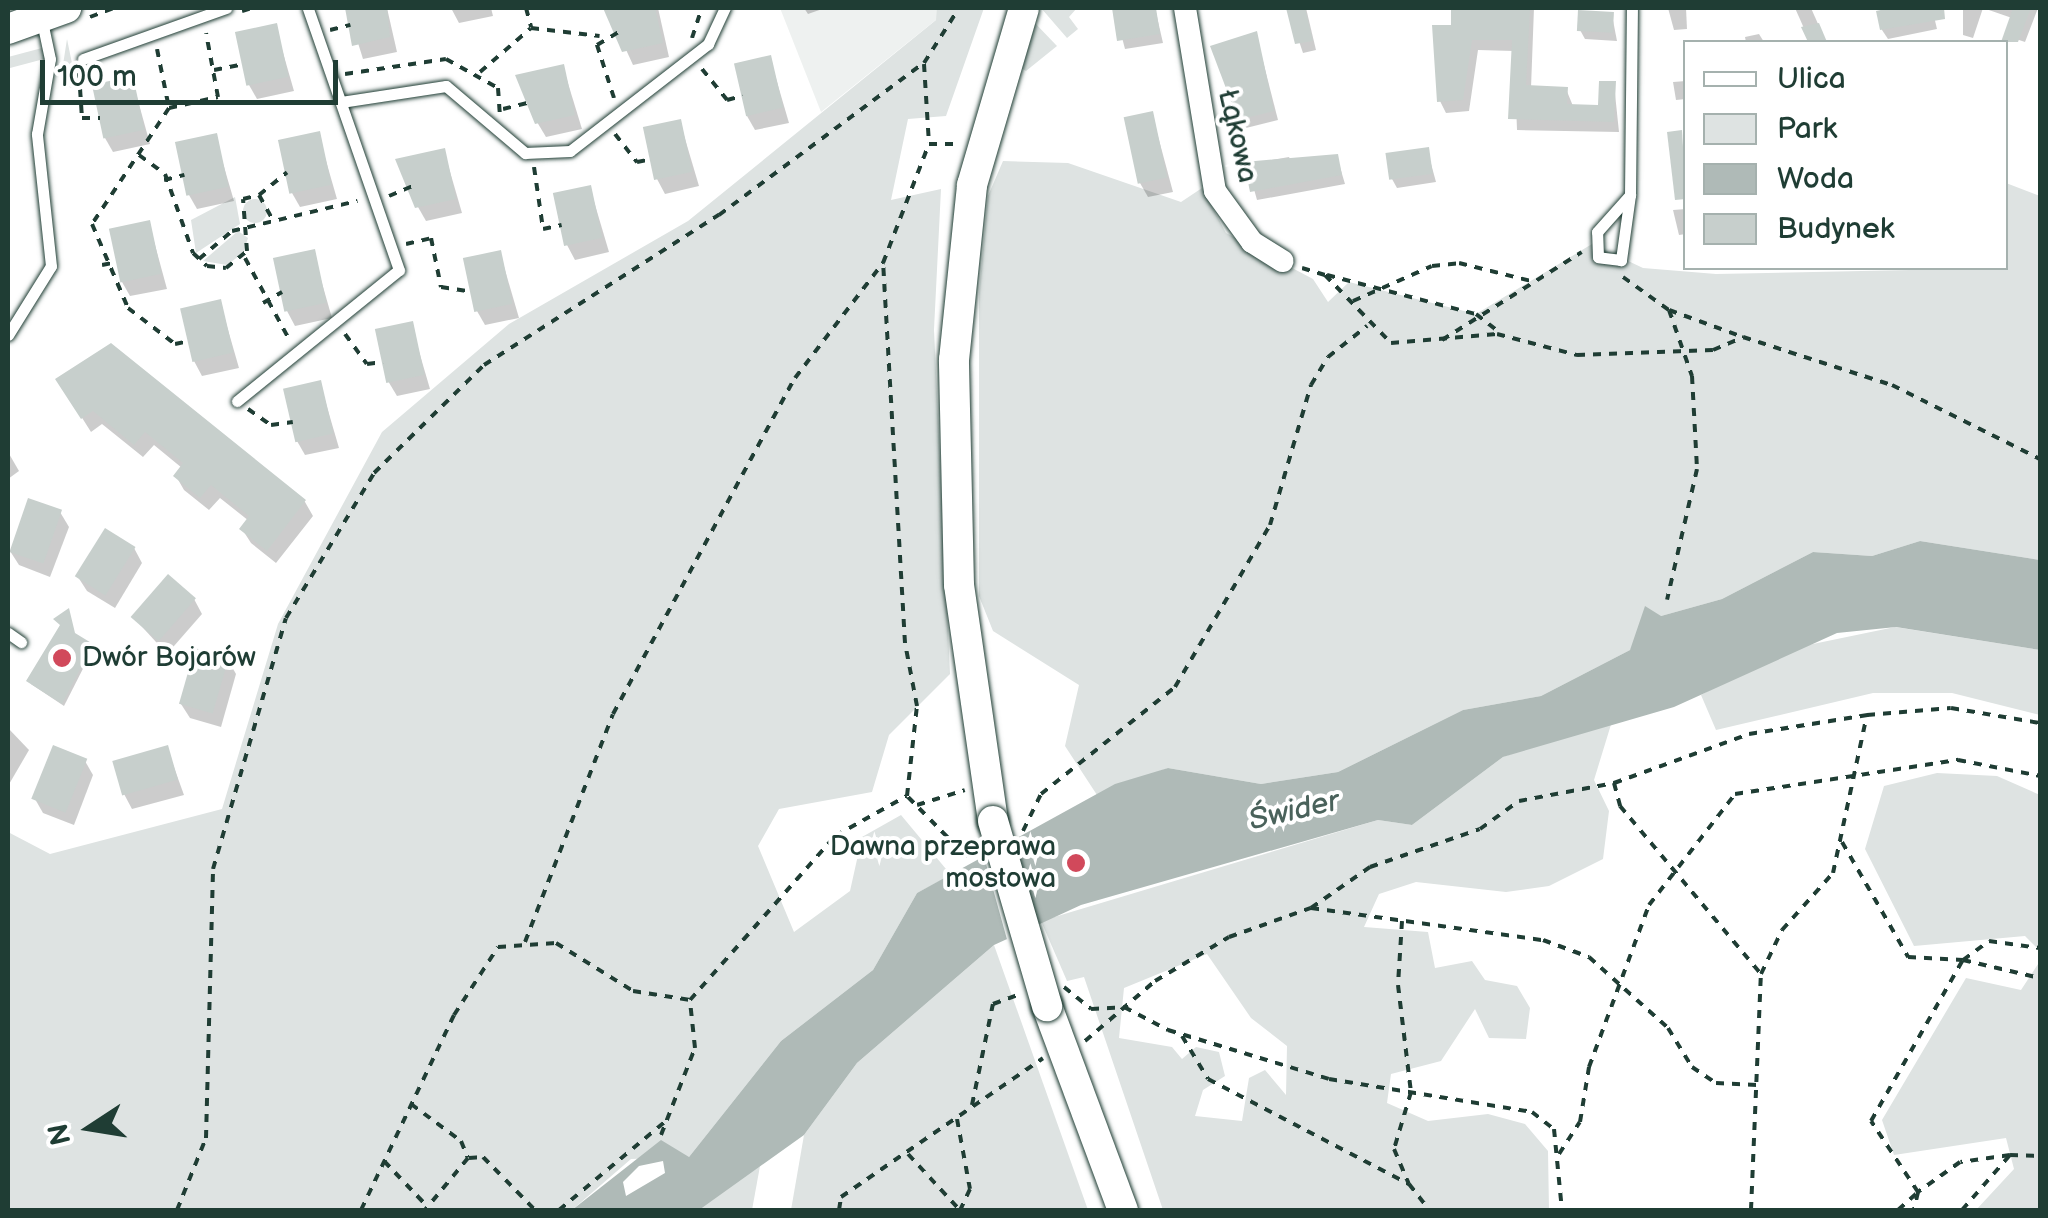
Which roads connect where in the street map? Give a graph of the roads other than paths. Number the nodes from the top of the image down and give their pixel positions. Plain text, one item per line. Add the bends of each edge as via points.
1 (226, 8) edge
2 (308, 8) edge
3 (725, 8) edge
4 (1024, 8) edge
5 (1185, 8) edge
6 (1632, 8) edge
7 (53, 12) edge
8 (8, 29) edge
9 (85, 63) road end
10 (341, 102) junction
11 (1630, 196) junction
12 (1282, 262) road end
13 (8, 335) edge
14 (237, 402) road end
15 (8, 633) edge
16 (22, 642) dead end
17 (1123, 1210) edge

1 - 9 lane
2 - 10 lane
3 - 10 lane via 708,44 570,151 525,153 446,86
4 - 17 street, bridge via 981,144 957,296 959,585 993,821 1046,1006
5 - 12 street, Łąkowa via 1215,191 1252,242
6 - 11 lane
7 - 8 street
7 - 13 lane via 37,122 52,266
10 - 14 lane via 380,197 400,270
11 - 11 lane via 1620,260 1598,257 1592,244
15 - 16 lane

